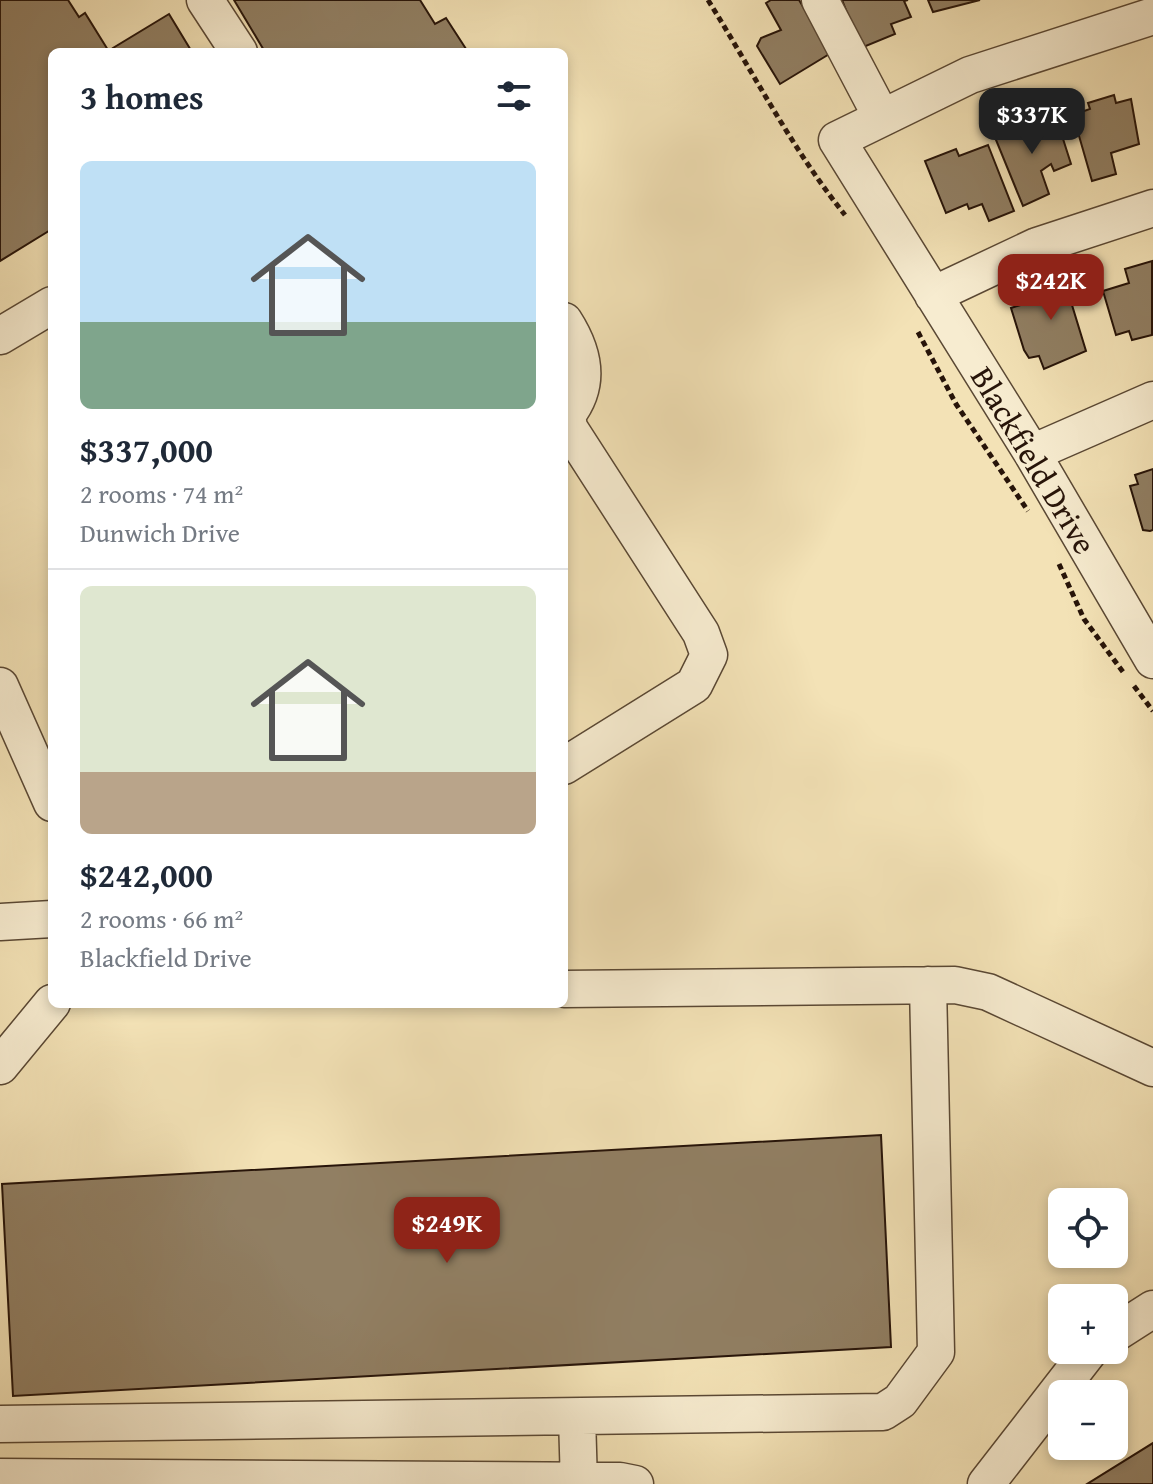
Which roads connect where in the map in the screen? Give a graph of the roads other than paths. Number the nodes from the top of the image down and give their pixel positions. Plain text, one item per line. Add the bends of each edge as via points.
1 (205, 0) edge
2 (820, 0) edge
3 (1153, 16) edge
4 (236, 48) edge
5 (881, 116) junction
6 (1153, 208) edge
7 (933, 295) junction
8 (48, 307) edge
9 (568, 328) edge
10 (0, 336) edge
11 (1153, 400) edge
12 (568, 412) edge
13 (568, 425) edge
14 (1032, 453) junction
15 (1139, 605) edge
16 (1153, 660) edge
17 (0, 686) edge
18 (568, 764) edge
19 (48, 794) edge
20 (48, 919) edge
21 (0, 922) edge
22 (928, 985) junction
23 (568, 989) edge
24 (48, 1008) edge
25 (0, 1066) edge
26 (1153, 1068) edge
27 (1153, 1309) edge
28 (1128, 1325) edge
29 (1079, 1364) edge
30 (577, 1417) junction
31 (0, 1424) edge
32 (0, 1477) edge
33 (578, 1482) edge
34 (635, 1484) edge
35 (986, 1484) edge

1 - 4 street
2 - 5 street
3 - 5 street via 970,75
5 - 7 street, Blackfield Drive via 837,140
6 - 7 street via 1037,246
7 - 14 street, Blackfield Drive
8 - 10 street
9 - 12 street via 584,357 582,382
11 - 14 street
13 - 18 street via 701,633 709,655 694,685
14 - 15 street, Blackfield Drive
15 - 16 street, Blackfield Drive
17 - 19 street
20 - 21 street
22 - 23 street
22 - 26 street via 988,992
22 - 30 street via 936,1352 900,1401 883,1412 863,1413
24 - 25 street
27 - 28 street
29 - 35 street
30 - 31 street
30 - 33 street
32 - 33 street
33 - 34 street

